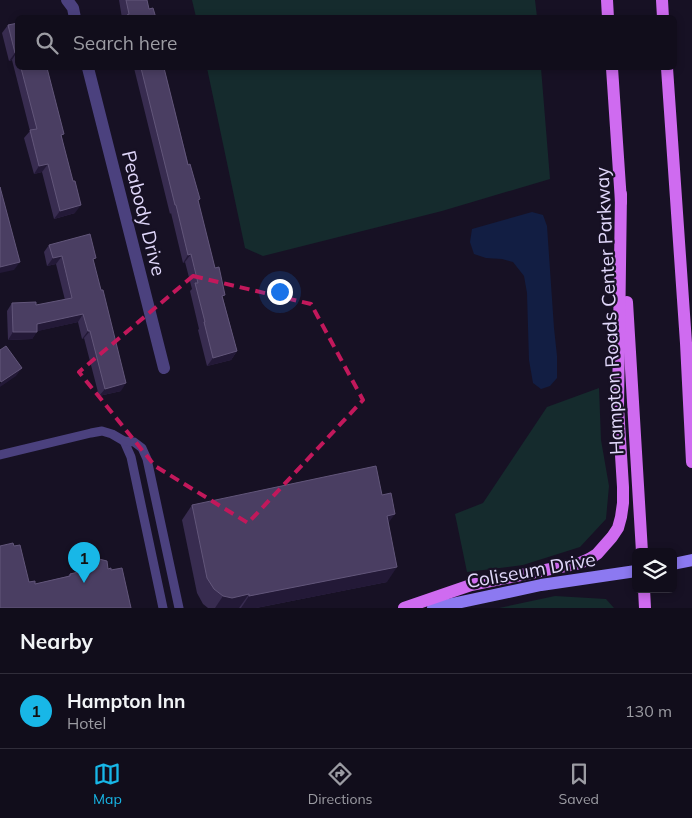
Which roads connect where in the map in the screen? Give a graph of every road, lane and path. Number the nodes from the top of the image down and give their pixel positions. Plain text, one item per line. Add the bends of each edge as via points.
1 (67, 0) edge
2 (607, 0) edge
3 (662, 0) edge
4 (74, 15) edge
5 (608, 15) edge
6 (663, 15) edge
7 (89, 70) edge
8 (612, 70) edge
9 (667, 70) edge
10 (621, 194) junction
11 (164, 368) dead end
12 (124, 441) junction
13 (0, 455) edge
14 (692, 462) edge
15 (642, 548) edge
16 (692, 560) edge
17 (677, 563) edge
18 (632, 572) edge
19 (644, 593) edge
20 (163, 608) edge
21 (179, 608) edge
22 (404, 608) edge
23 (433, 608) edge
24 (645, 608) edge

1 - 4 street
2 - 5 main road
3 - 6 main road
7 - 11 street, Peabody Drive
8 - 10 main road, Hampton Roads Center Parkway
9 - 14 main road
10 - 15 main road, Hampton Roads Center Parkway
10 - 22 main road via 618,407 623,503 618,528 589,560 471,585
12 - 13 lane via 102,431
12 - 20 lane via 131,457
12 - 21 lane via 134,442 142,448 146,459
16 - 17 street
18 - 23 street, Coliseum Drive via 541,585
19 - 24 main road

